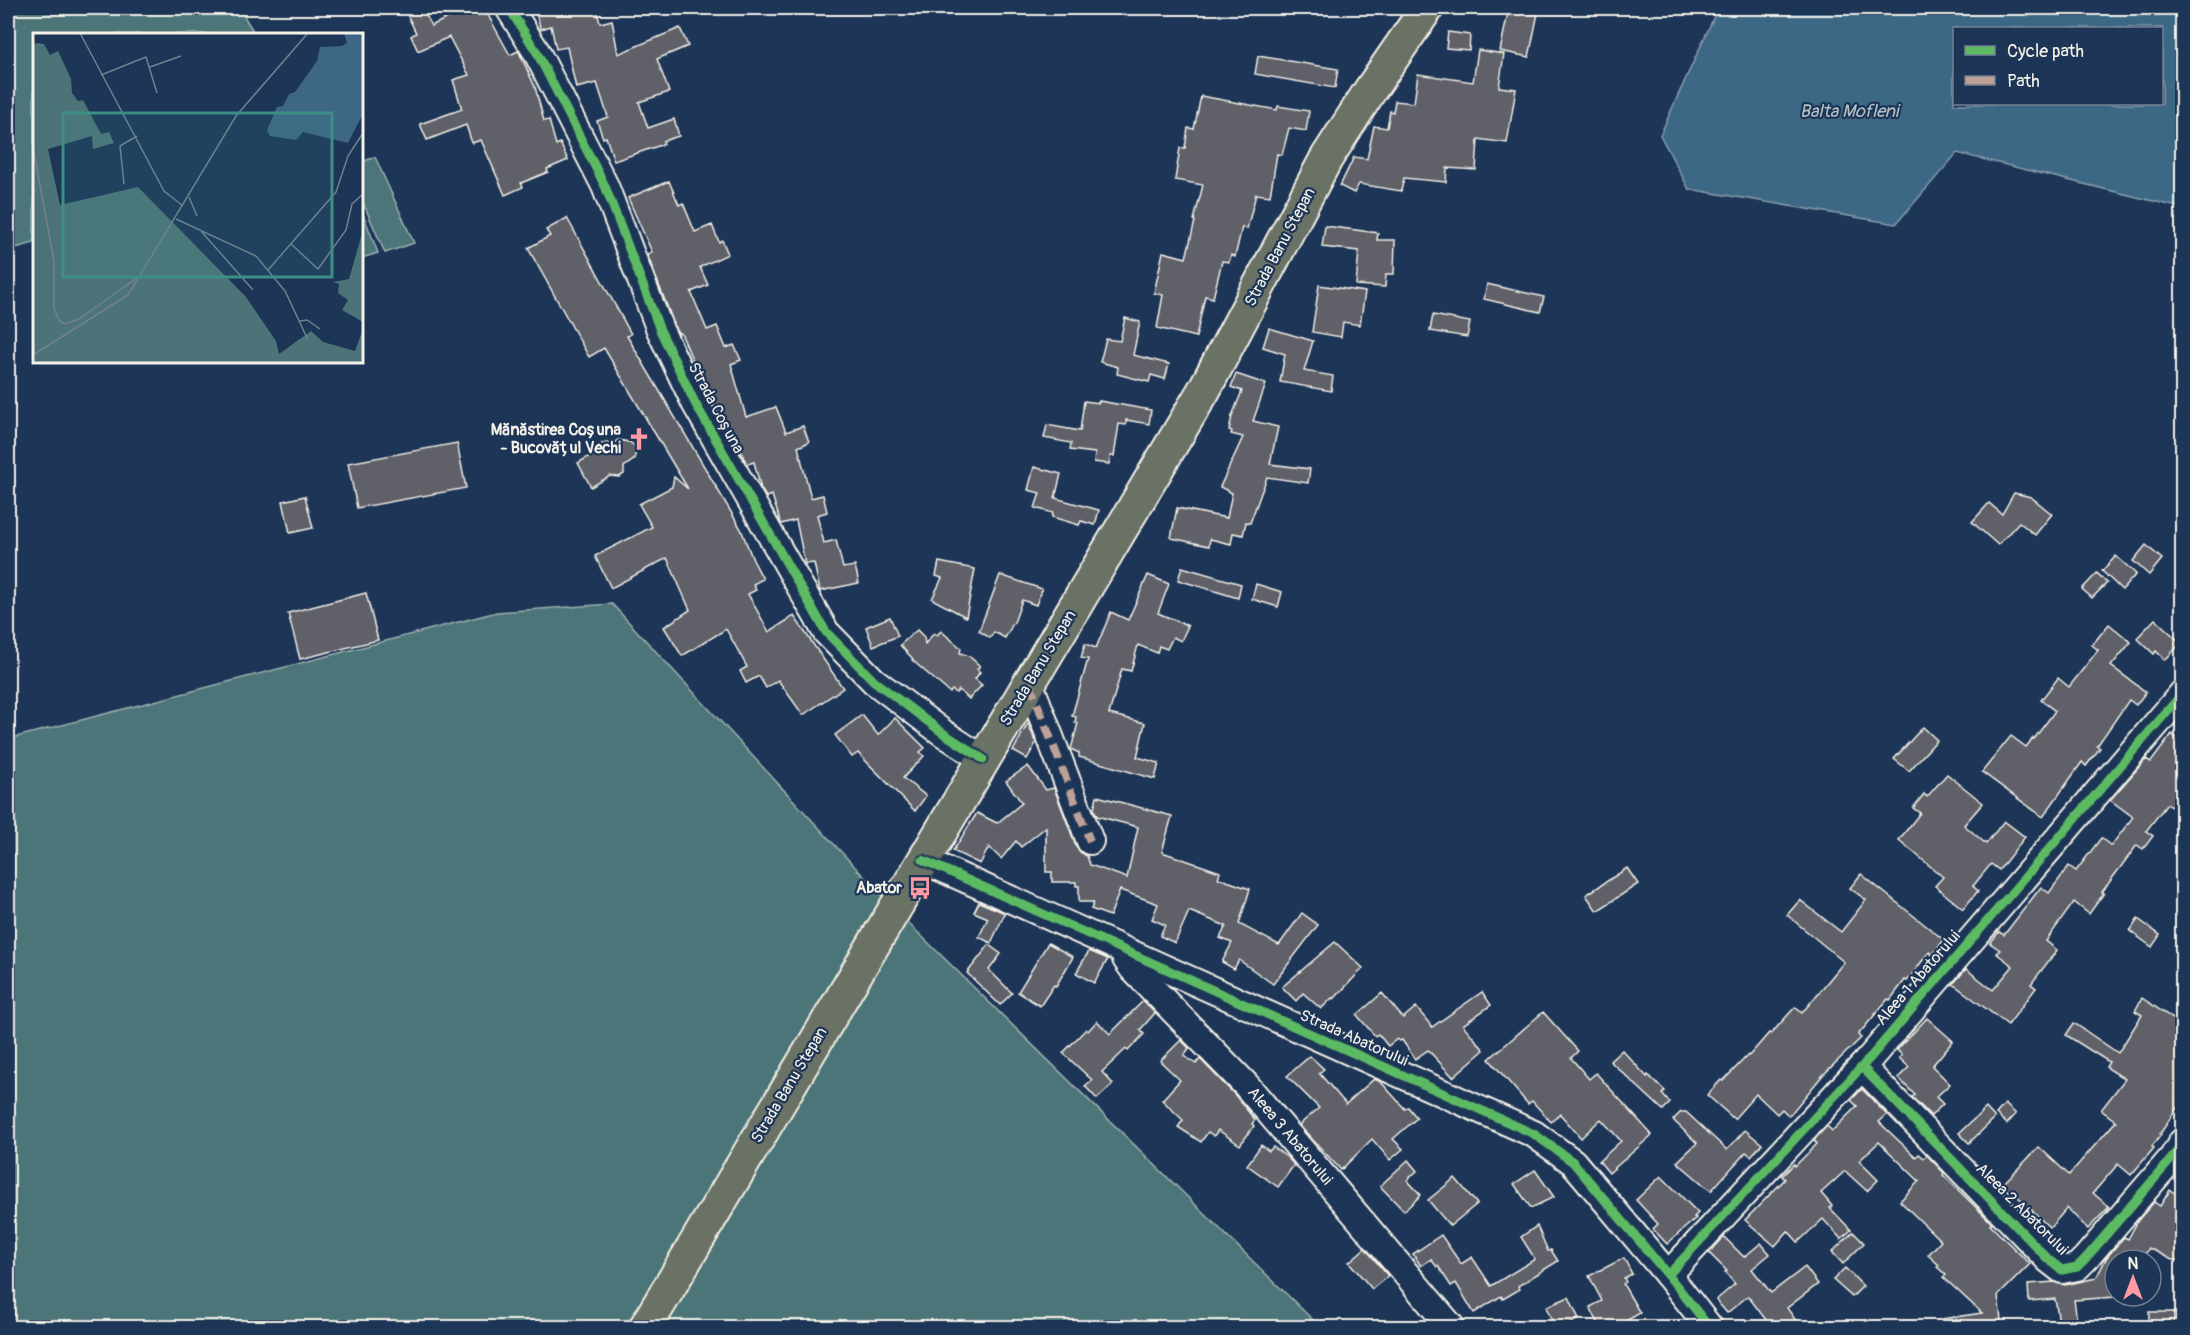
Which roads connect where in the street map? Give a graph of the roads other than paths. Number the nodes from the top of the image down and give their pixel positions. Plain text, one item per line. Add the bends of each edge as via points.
1 (509, 8) edge
2 (1427, 8) edge
3 (1029, 682) junction
4 (2182, 694) edge
5 (983, 759) junction
6 (1090, 841) dead end
7 (923, 860) junction
8 (1124, 951) junction
9 (1862, 1067) junction
10 (2182, 1142) edge
11 (1668, 1275) junction
12 (643, 1325) edge
13 (1452, 1328) edge
14 (1710, 1328) edge

1 - 5 street, Strada Coșuna via 536,51 605,186 660,330 695,403 826,632 874,681
2 - 3 main road, Strada Banu Stepan via 1326,159 1204,390
3 - 5 main road, Strada Banu Stepan
3 - 6 street
4 - 9 street, Aleea 1 Abatorului
5 - 7 main road, Strada Banu Stepan
7 - 8 street, Strada Abatorului
7 - 12 main road, Strada Banu Stepan
8 - 11 street, Strada Abatorului via 1534,1134 1573,1162
8 - 13 street, Aleea 3 Abatorului via 1133,969 1246,1085
9 - 10 street, Aleea 2 Abatorului via 2062,1270 2078,1267
9 - 11 street, Aleea 1 Abatorului
11 - 14 street, Strada Abatorului

